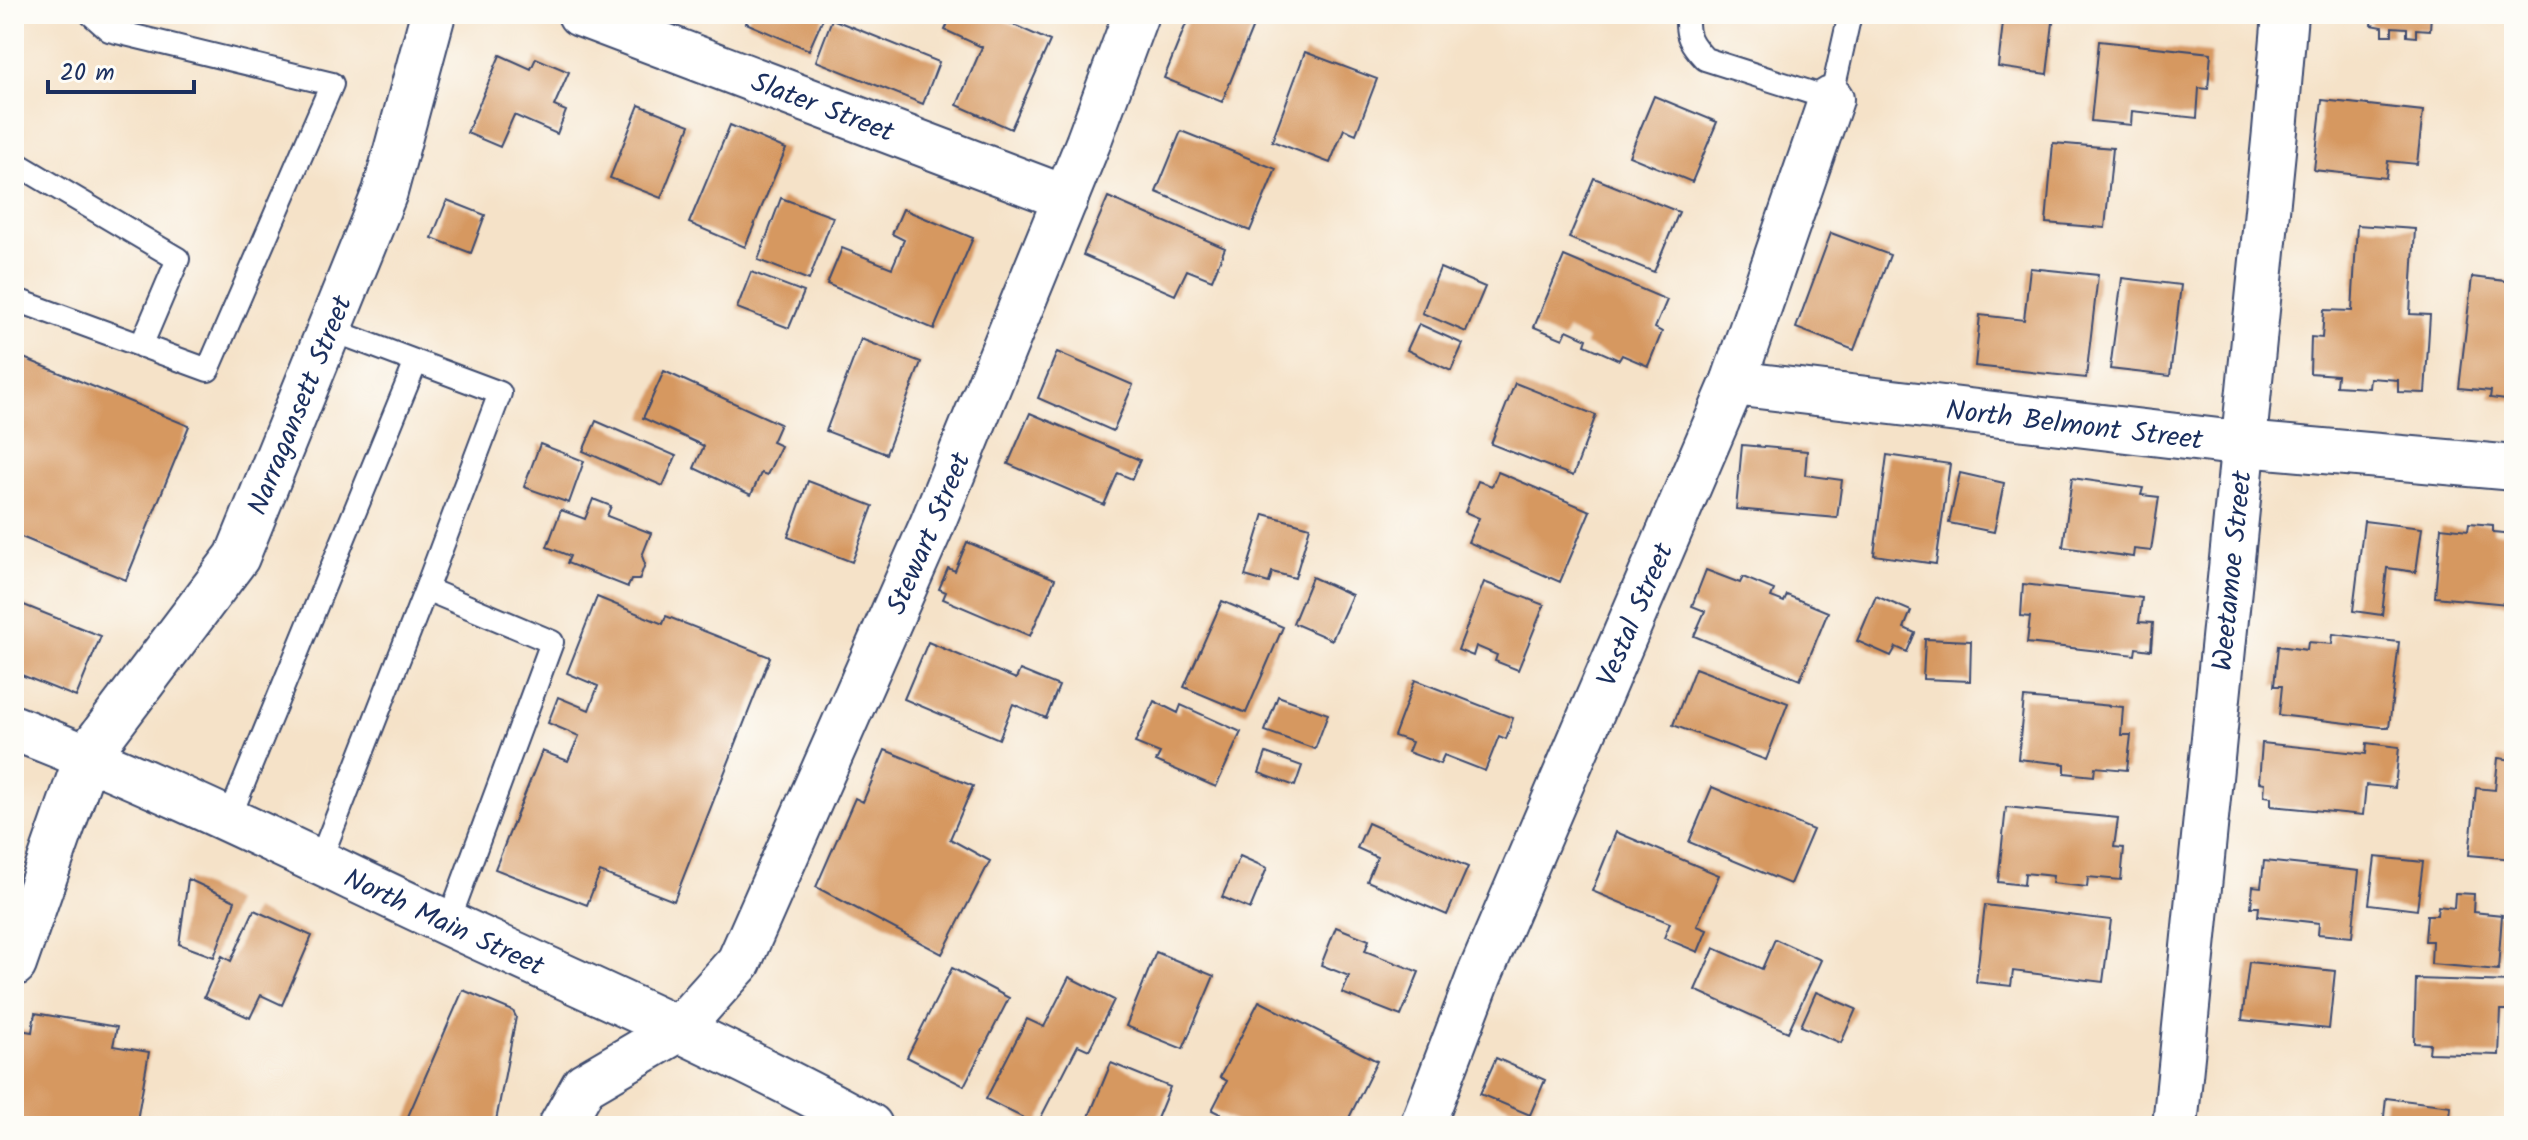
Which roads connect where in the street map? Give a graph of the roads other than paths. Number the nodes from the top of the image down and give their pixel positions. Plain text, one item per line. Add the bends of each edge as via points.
1 (91, 14) edge
2 (433, 14) edge
3 (580, 14) edge
4 (1136, 14) edge
5 (1688, 14) edge
6 (1850, 14) edge
7 (2285, 14) edge
8 (1831, 99) junction
9 (14, 162) edge
10 (1066, 198) junction
11 (14, 299) edge
12 (329, 329) junction
13 (141, 346) junction
14 (416, 362) junction
15 (1733, 383) junction
16 (2244, 444) junction
17 (2514, 468) edge
18 (426, 589) junction
19 (14, 728) edge
20 (87, 756) junction
21 (228, 821) junction
22 (319, 863) junction
23 (448, 923) junction
24 (14, 964) edge
25 (678, 1030) junction
26 (850, 1121) edge
27 (561, 1126) edge
28 (1422, 1126) edge
29 (2175, 1126) edge

1 - 13 lane via 109,30 332,84 208,370
2 - 12 street, Narragansett Street via 385,192
3 - 10 street, Slater Street
4 - 10 street, Stewart Street
5 - 8 lane via 1690,44 1705,59
6 - 8 lane
7 - 16 street, Weetamoe Street
8 - 15 street, Vestal Street
9 - 13 lane via 178,259
10 - 25 street, Stewart Street via 931,527 739,962
11 - 13 lane
12 - 14 lane
12 - 20 street, Narragansett Street via 237,557
14 - 18 lane via 500,393
14 - 21 lane
15 - 16 street, North Belmont Street
15 - 28 street, Vestal Street via 1480,974
16 - 17 street, North Belmont Street
16 - 29 street, Weetamoe Street
18 - 22 lane
18 - 23 lane via 552,642
19 - 20 street, North Main Street
20 - 21 street, North Main Street
20 - 24 street, Narragansett Street
21 - 22 street, North Main Street
22 - 23 street, North Main Street
23 - 25 street, North Main Street
25 - 26 street, North Main Street
25 - 27 street, Stewart Street via 584,1085

